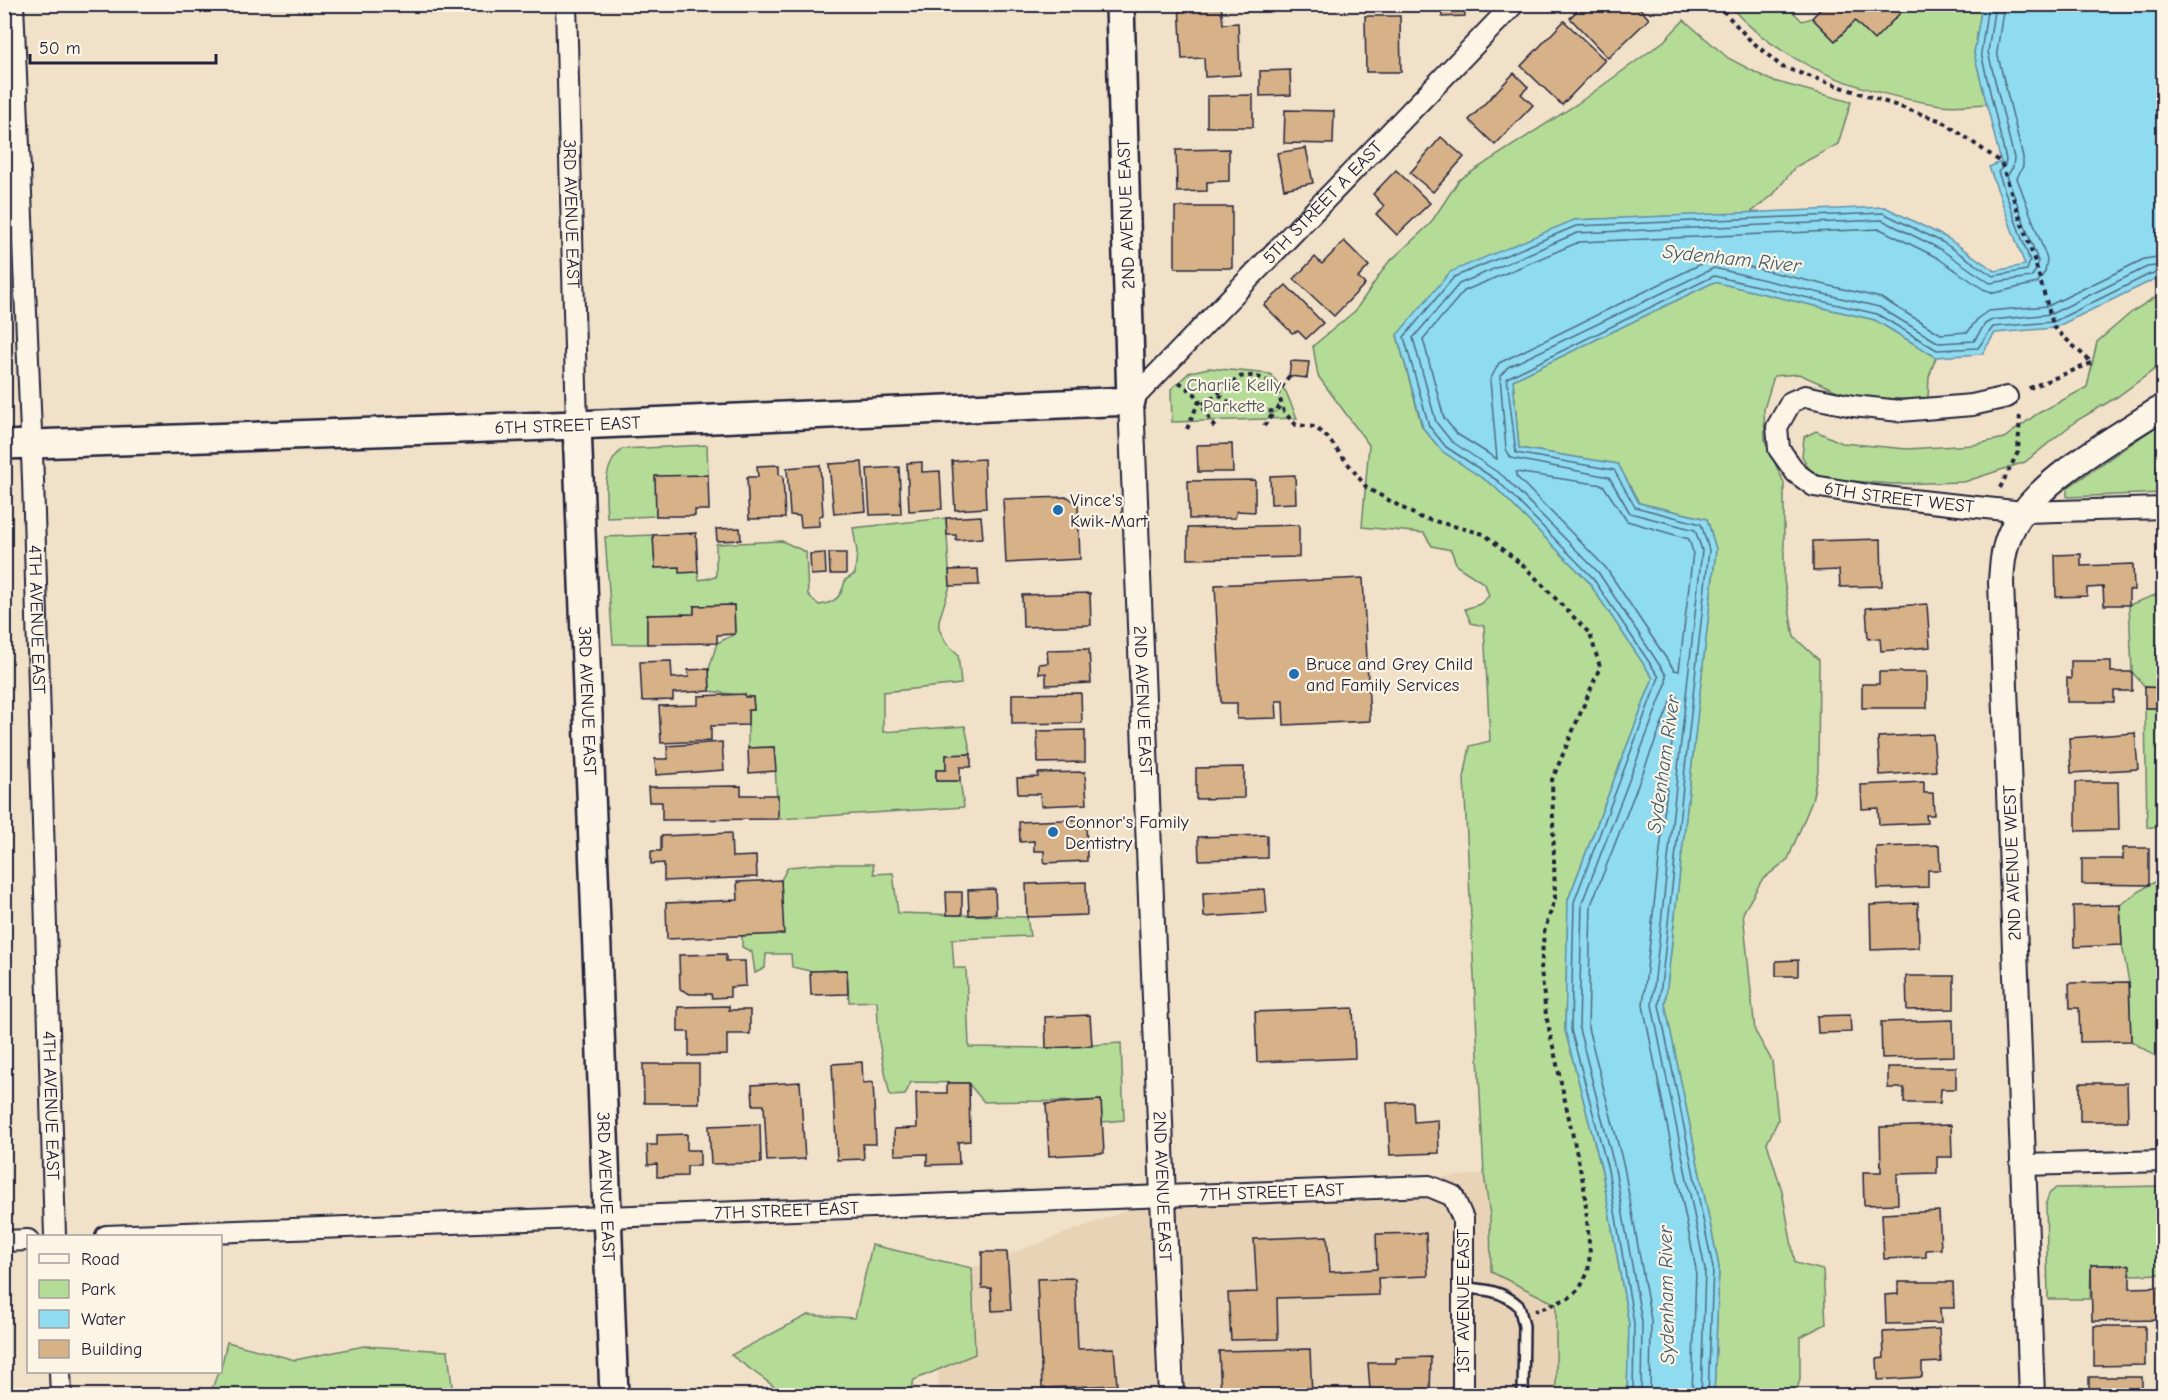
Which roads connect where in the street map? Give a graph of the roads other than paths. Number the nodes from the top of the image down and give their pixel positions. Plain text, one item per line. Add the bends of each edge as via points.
1 (12, 4) edge
2 (566, 4) edge
3 (1120, 4) edge
4 (1514, 4) edge
5 (1131, 401) junction
6 (2018, 402) road end
7 (2163, 406) edge
8 (578, 425) junction
9 (32, 444) junction
10 (4, 445) edge
11 (2163, 508) edge
12 (2023, 512) junction
13 (2163, 1161) edge
14 (2025, 1166) junction
15 (1162, 1197) junction
16 (1460, 1207) joint
17 (608, 1218) junction
18 (54, 1235) edge
19 (134, 1235) edge
20 (27, 1240) edge
21 (4, 1241) edge
22 (1463, 1288) junction
23 (60, 1373) edge
24 (61, 1395) edge
25 (614, 1395) edge
26 (1171, 1395) edge
27 (1463, 1395) edge
28 (1523, 1395) edge
29 (2032, 1395) edge

1 - 9 street, 4TH AVENUE EAST
2 - 8 street, 3RD AVENUE EAST
3 - 5 main road, 2ND AVENUE EAST
4 - 5 street, 5TH STREET A EAST
5 - 8 main road, 6TH STREET EAST
5 - 15 street, 2ND AVENUE EAST
6 - 12 street, 6TH STREET WEST via 1900,411 1805,396 1791,402 1777,427 1779,449 1796,473 1814,486
7 - 12 street, 2ND AVENUE WEST via 2055,480
8 - 9 main road, 6TH STREET EAST
8 - 17 main road, 3RD AVENUE EAST
9 - 10 main road, 6TH STREET EAST
9 - 18 street, 4TH AVENUE EAST
11 - 12 street, 6TH STREET WEST
12 - 14 street, 2ND AVENUE WEST via 2002,557 2001,582
13 - 14 street
14 - 29 street, 2ND AVENUE WEST
15 - 16 street, 7TH STREET EAST via 1429,1186 1453,1196
15 - 17 street, 7TH STREET EAST
15 - 26 street, 2ND AVENUE EAST
16 - 22 street, 1ST AVENUE EAST
17 - 19 street, 7TH STREET EAST
17 - 25 main road, 3RD AVENUE EAST
20 - 21 street
22 - 27 street, 1ST AVENUE EAST
22 - 28 lane via 1502,1294 1519,1306 1523,1315
23 - 24 street

